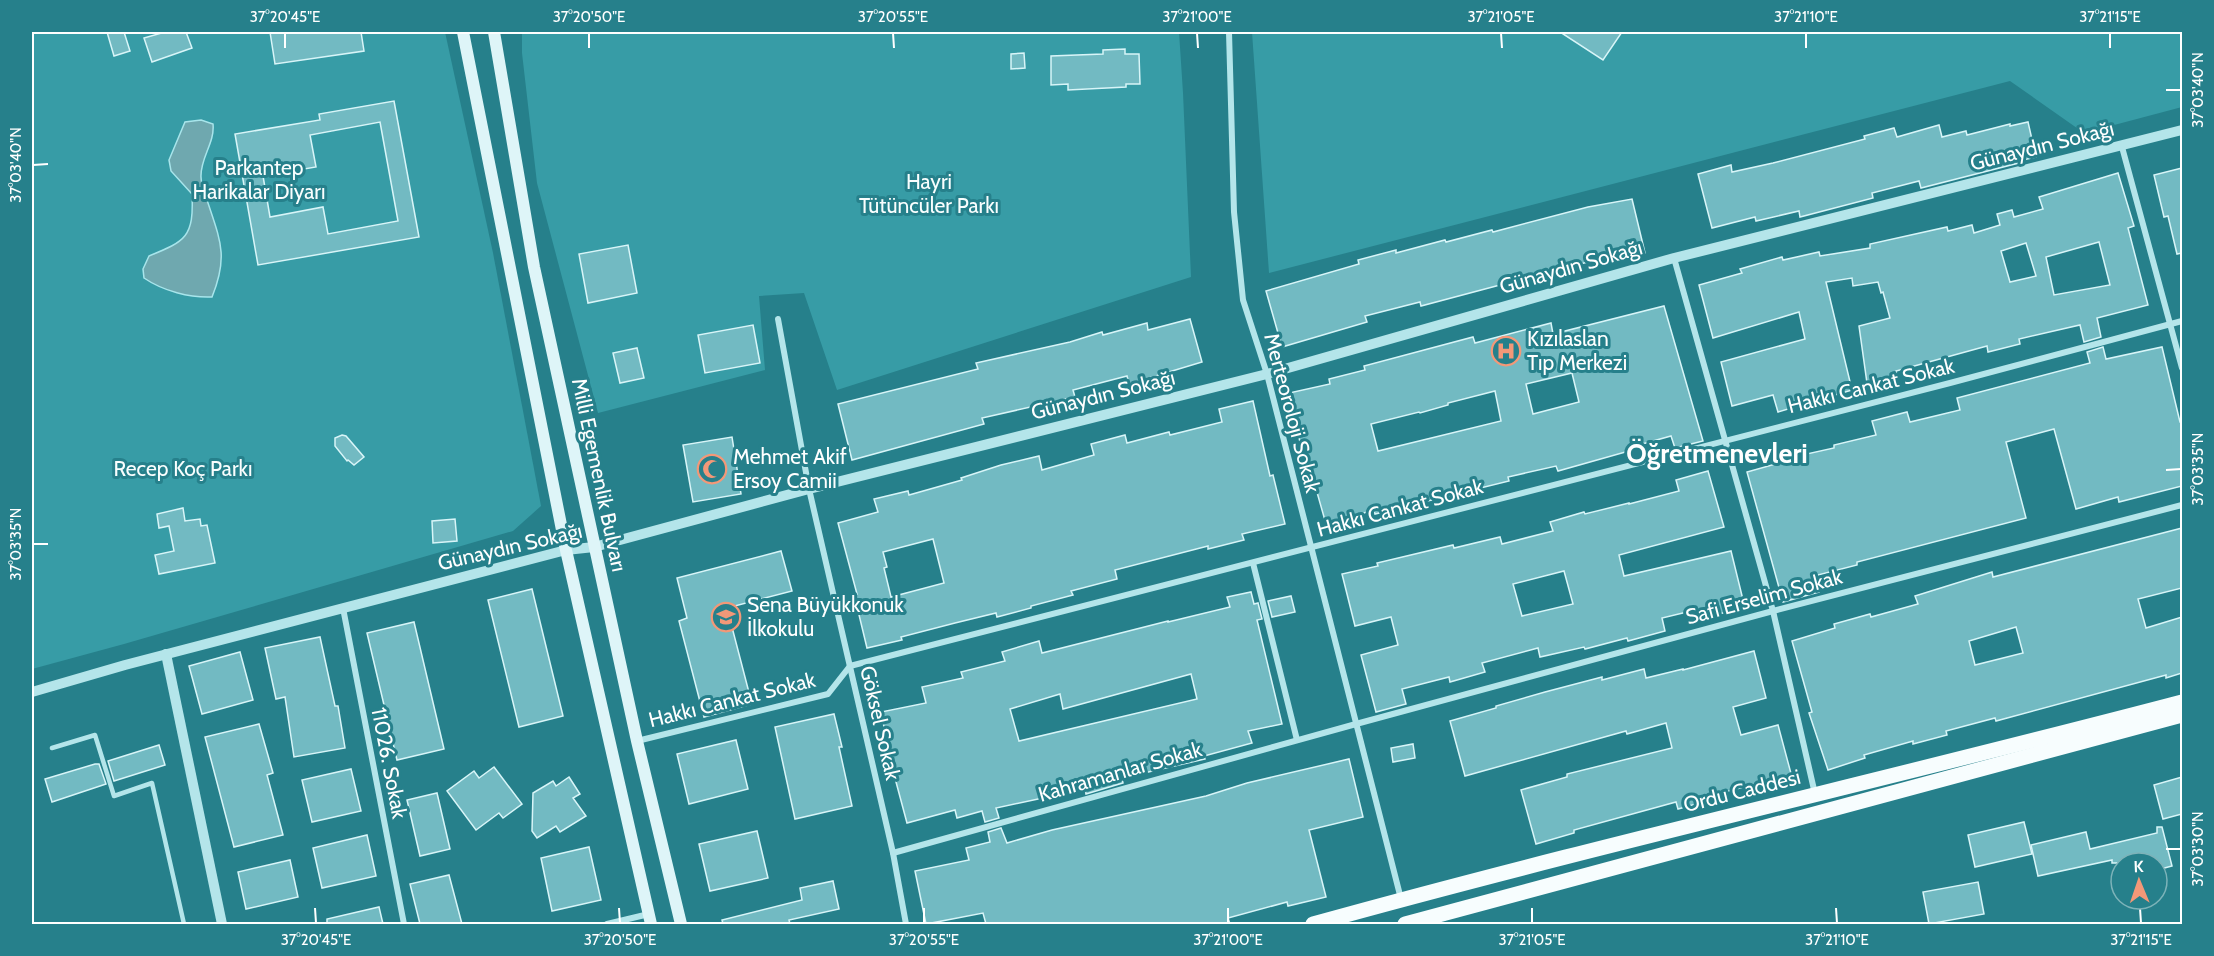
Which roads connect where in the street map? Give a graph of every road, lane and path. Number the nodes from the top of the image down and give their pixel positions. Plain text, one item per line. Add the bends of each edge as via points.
1 (463, 32) edge
2 (494, 32) edge
3 (1229, 32) edge
4 (2182, 130) edge
5 (2122, 147) junction
6 (1674, 258) junction
7 (778, 319) dead end
8 (2182, 321) edge
9 (2171, 324) junction
10 (2182, 368) edge
11 (1267, 374) junction
12 (1726, 440) junction
13 (809, 489) junction
14 (2182, 505) edge
15 (594, 547) junction
16 (1311, 549) junction
17 (566, 550) junction
18 (1253, 564) junction
19 (344, 608) junction
20 (1773, 611) junction
21 (166, 654) junction
22 (850, 666) junction
23 (32, 692) edge
24 (2182, 702) edge
25 (2182, 715) edge
26 (1356, 724) junction
27 (1297, 740) junction
28 (637, 741) junction
29 (52, 748) dead end
30 (1815, 794) junction
31 (893, 853) junction
32 (1401, 900) junction
33 (650, 919) edge
34 (184, 924) edge
35 (222, 924) edge
36 (404, 924) edge
37 (607, 924) edge
38 (681, 924) edge
39 (906, 924) edge
40 (1313, 924) edge
41 (1405, 924) edge

1 - 17 main road
2 - 15 main road, Milli Egemenlik Bulvarı via 534,267
3 - 11 street, Merteoroloji Sokak via 1234,212 1243,300
4 - 5 street, Günaydın Sokağı
5 - 6 street, Günaydın Sokağı
5 - 9 street
6 - 11 street, Günaydın Sokağı
6 - 12 street
7 - 13 street, Göksel Sokak
8 - 9 street, Hakkı Cankat Sokak
9 - 10 street
9 - 12 street, Hakkı Cankat Sokak
11 - 13 street, Günaydın Sokağı
11 - 16 street, Merteoroloji Sokak
12 - 16 street, Hakkı Cankat Sokak
12 - 20 street
13 - 15 street, Günaydın Sokağı
13 - 22 street, Göksel Sokak
14 - 20 street, Safi Erselim Sokak
15 - 17 street, Günaydın Sokağı
15 - 28 main road, Milli Egemenlik Bulvarı
16 - 18 street, Hakkı Cankat Sokak
16 - 26 street, Merteoroloji Sokak
17 - 19 street, Günaydın Sokağı
17 - 33 main road
18 - 22 street, Hakkı Cankat Sokak
18 - 27 street
19 - 21 street, Günaydın Sokağı
19 - 36 street, 11026. Sokak
20 - 26 street, Safi Erselim Sokak
20 - 30 street
21 - 23 street, Günaydın Sokağı
21 - 35 street
22 - 28 street, Hakkı Cankat Sokak via 828,694
22 - 31 street, Göksel Sokak
24 - 30 main road, Ordu Caddesi
25 - 41 main road, Ordu Caddesi
26 - 27 street, Kahramanlar Sokak
26 - 32 street, Merteoroloji Sokak
27 - 31 street, Kahramanlar Sokak
28 - 38 main road, Milli Egemenlik Bulvarı
29 - 34 lane via 95,735 114,796 152,783
30 - 32 main road, Ordu Caddesi
31 - 39 street, Göksel Sokak
32 - 40 main road, Ordu Caddesi
33 - 37 street

